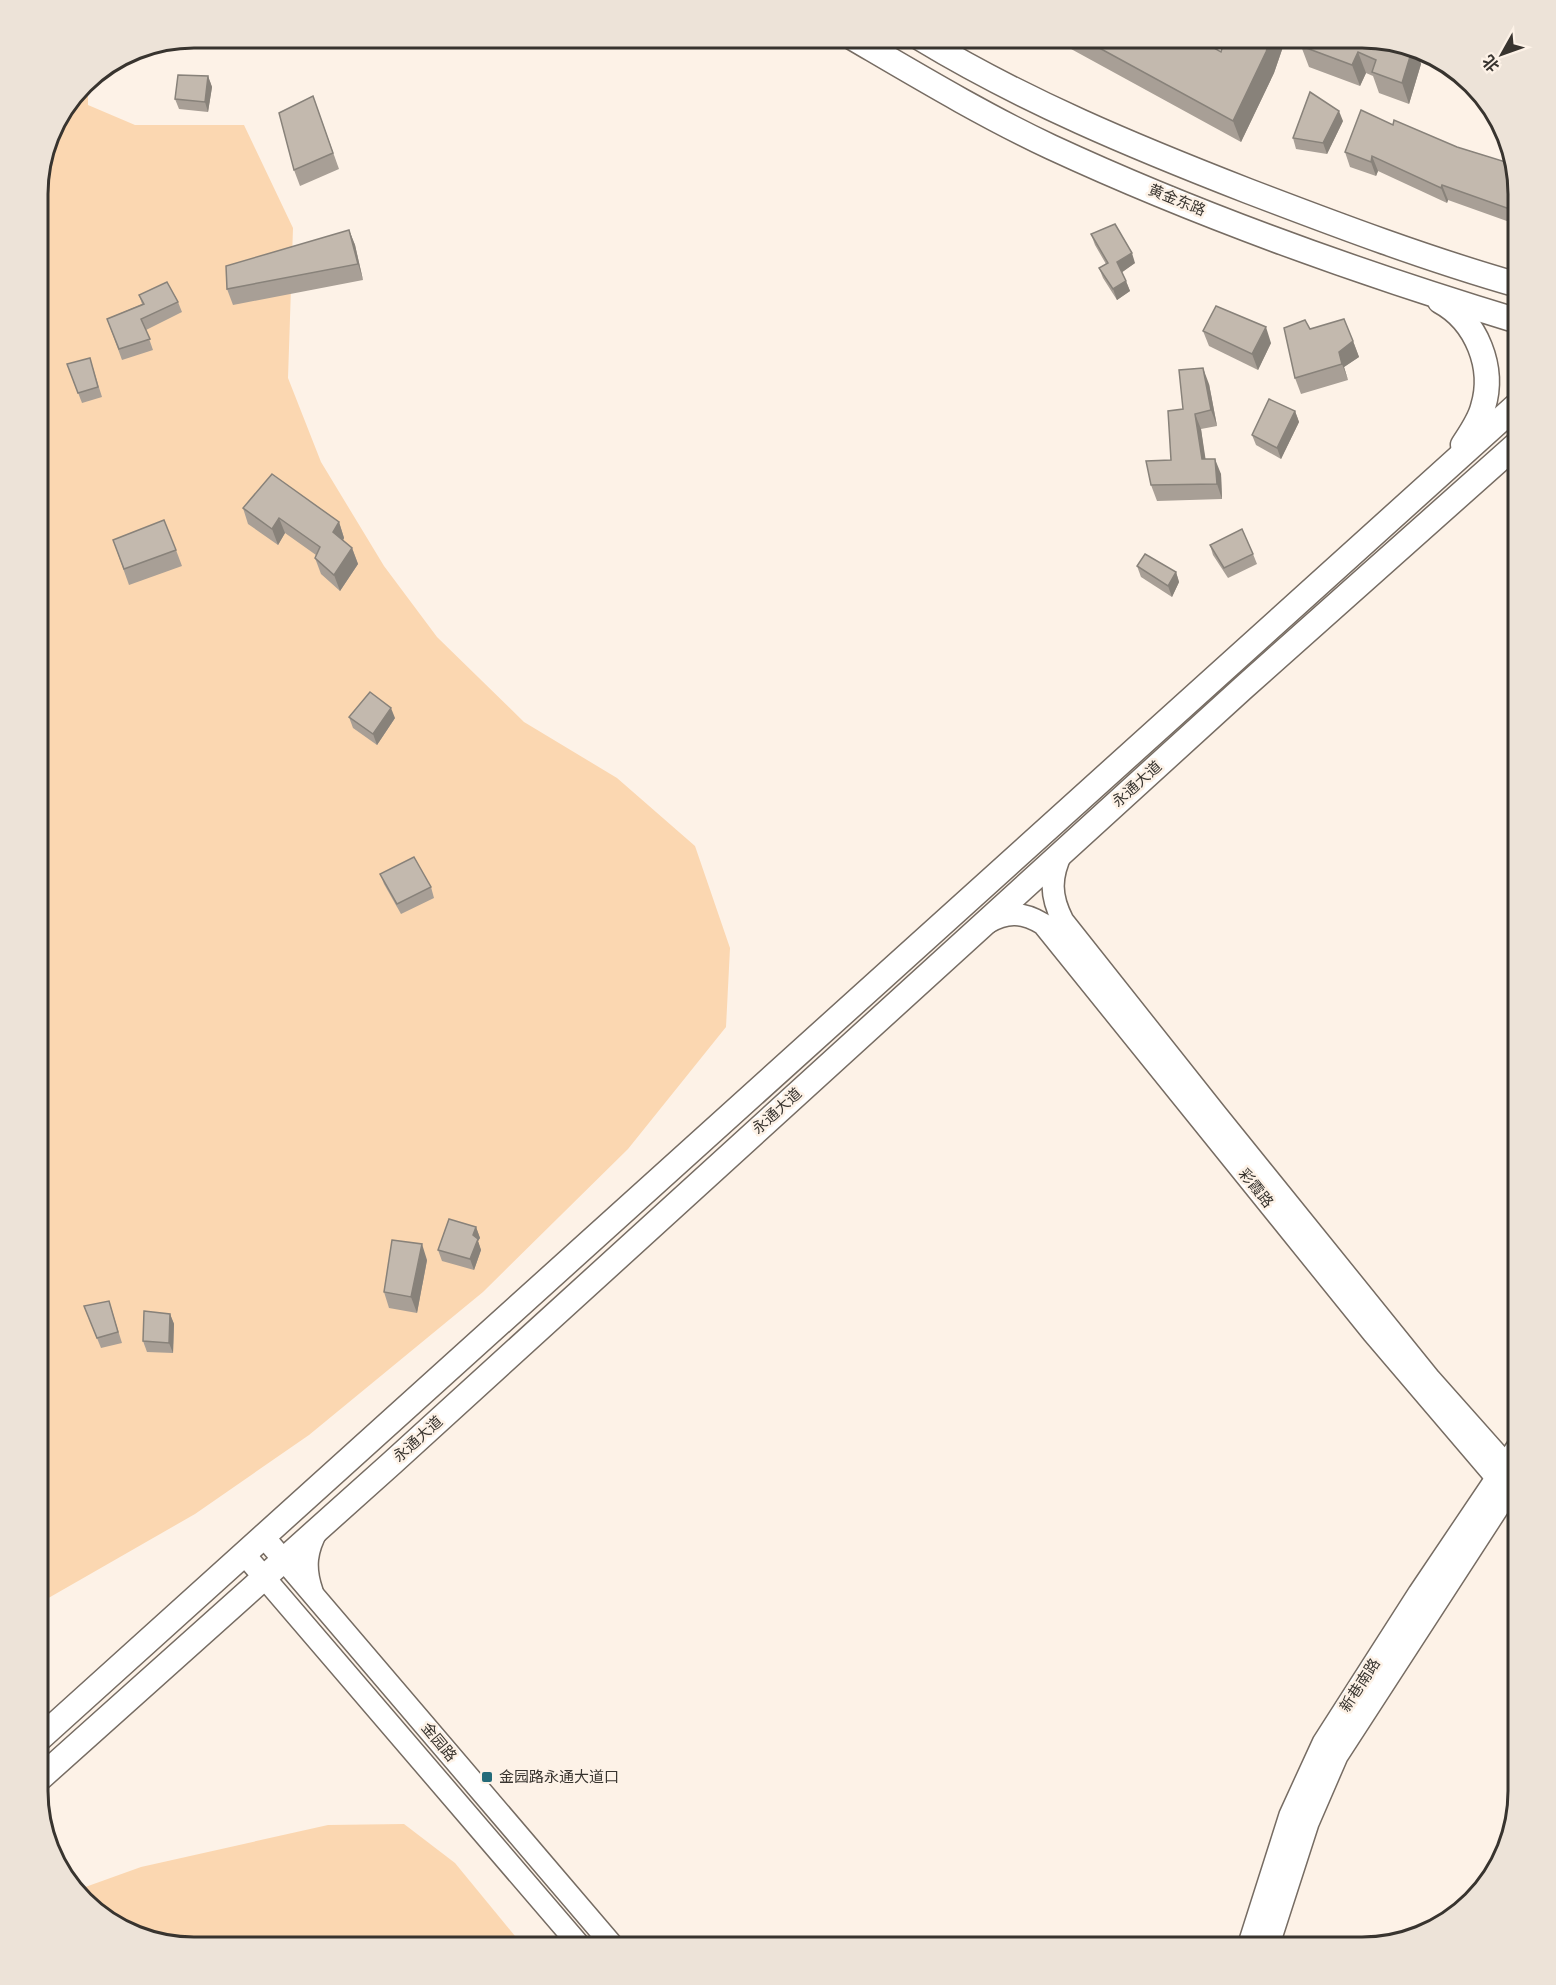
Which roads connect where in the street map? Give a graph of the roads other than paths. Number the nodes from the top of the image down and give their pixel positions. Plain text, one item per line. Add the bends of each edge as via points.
1 (870, 48) edge
2 (938, 48) edge
3 (1508, 282) edge
4 (1417, 289) junction
5 (1508, 318) edge
6 (1508, 413) edge
7 (1508, 452) edge
8 (1445, 469) junction
9 (1062, 852) junction
10 (979, 928) junction
11 (1508, 1476) edge
12 (1508, 1477) edge
13 (1508, 1486) edge
14 (1508, 1487) edge
15 (318, 1528) junction
16 (264, 1537) junction
17 (244, 1554) junction
18 (283, 1560) junction
19 (264, 1577) junction
20 (313, 1594) junction
21 (223, 1613) junction
22 (294, 1613) junction
23 (48, 1731) edge
24 (48, 1771) edge
25 (572, 1937) edge
26 (605, 1937) edge
27 (1251, 1937) edge
28 (1271, 1937) edge

1 - 4 main road, 黄金东路 via 987,115 1072,156 1201,211
2 - 3 main road via 1032,101 1135,146 1341,227
4 - 5 main road, 黄金东路
4 - 8 main road via 1463,319 1478,342 1486,367 1483,409
6 - 8 main road, 永通大道
7 - 9 main road, 永通大道
8 - 16 main road, 永通大道
9 - 10 main road, 永通大道
9 - 11 main road, 彩霞路 via 1052,884 1063,921
10 - 12 main road, 彩霞路 via 998,916 1013,913 1029,915 1043,924 1366,1324
10 - 15 main road, 永通大道
13 - 27 main road, 新巷南路 via 1346,1707 1311,1768 1290,1815
14 - 28 main road, 新巷南路 via 1337,1756 1308,1824
15 - 18 main road, 永通大道
15 - 20 main road via 307,1557
16 - 17 main road, 永通大道
16 - 18 main road, 金园路
17 - 19 main road, 金园路
17 - 23 main road, 永通大道
18 - 19 main road, 永通大道
18 - 20 main road, 金园路
19 - 21 main road, 永通大道
19 - 22 main road, 金园路
20 - 26 main road, 金园路
21 - 22 main road via 249,1601 262,1600
21 - 24 main road, 永通大道
22 - 25 main road, 金园路

